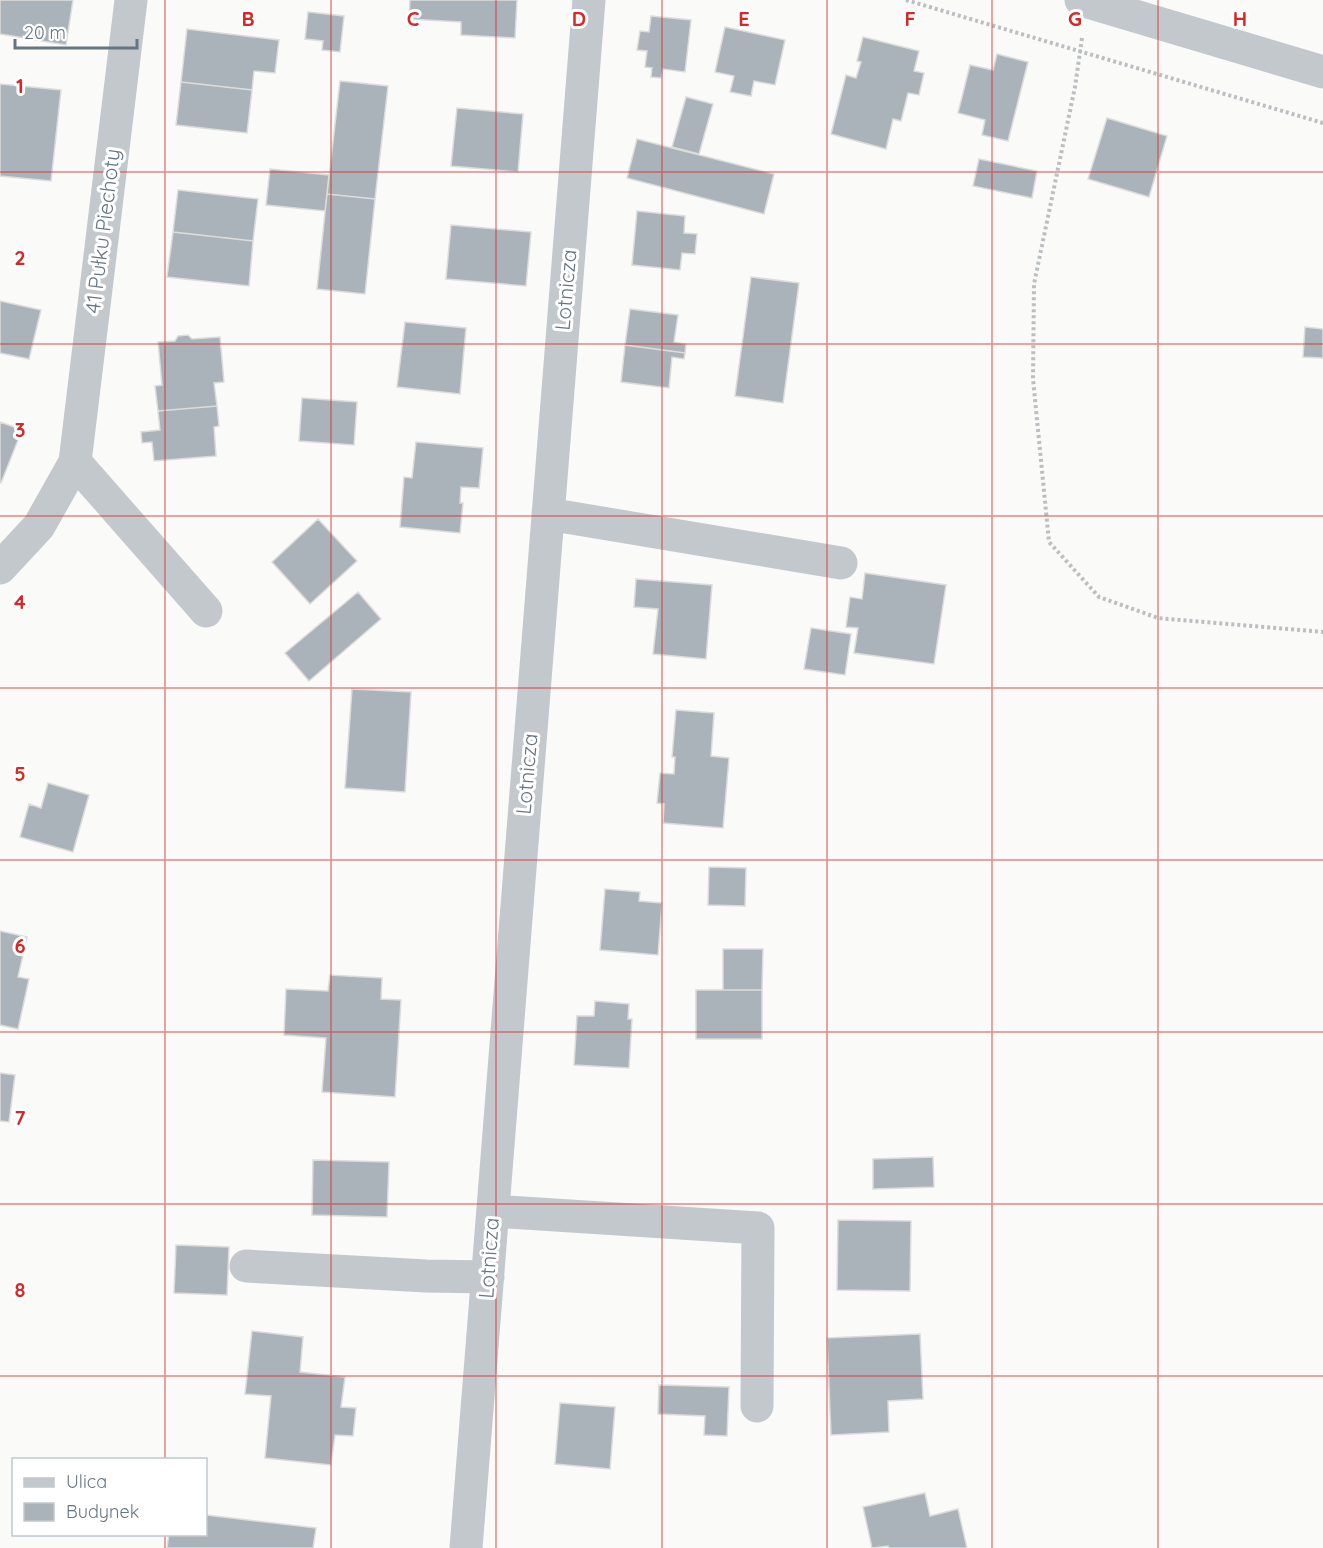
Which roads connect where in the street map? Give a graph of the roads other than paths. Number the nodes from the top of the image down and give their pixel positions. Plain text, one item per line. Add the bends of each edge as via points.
1 (131, 0) edge
2 (589, 0) edge
3 (1084, 1) edge
4 (1127, 7) edge
5 (1323, 72) edge
6 (75, 462) junction
7 (548, 514) junction
8 (841, 563) dead end
9 (0, 568) edge
10 (206, 611) dead end
11 (493, 1211) junction
12 (246, 1266) dead end
13 (488, 1277) junction
14 (757, 1406) dead end
15 (466, 1548) edge

1 - 6 street, 41 Pułku Piechoty
2 - 7 street, Lotnicza
3 - 4 street
4 - 5 street
6 - 9 street, 41 Pułku Piechoty via 39,526
6 - 10 street
7 - 8 street
7 - 11 street, Lotnicza
11 - 13 street, Lotnicza
11 - 14 street via 758,1228
12 - 13 street
13 - 15 street, Lotnicza

